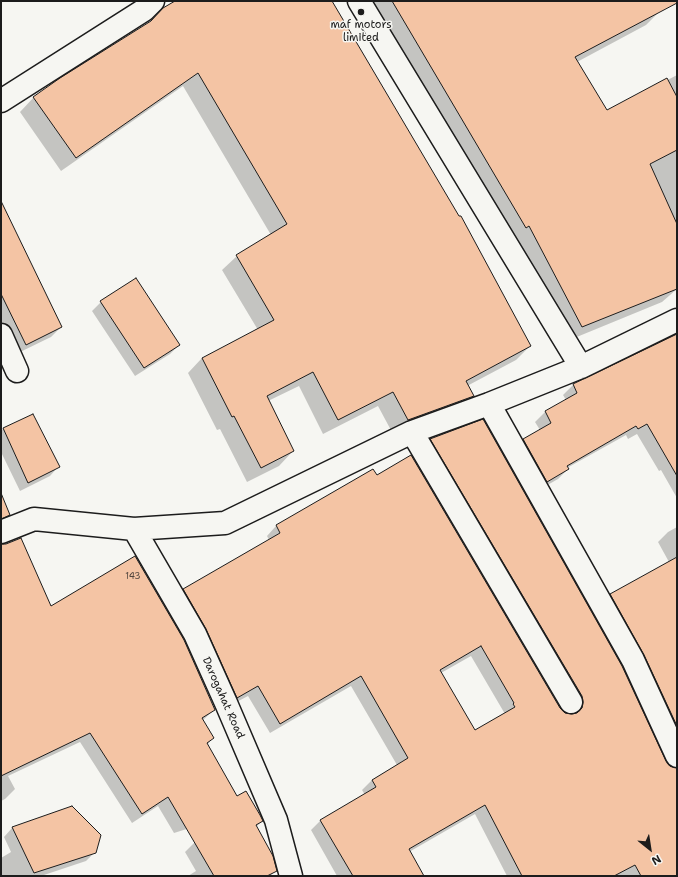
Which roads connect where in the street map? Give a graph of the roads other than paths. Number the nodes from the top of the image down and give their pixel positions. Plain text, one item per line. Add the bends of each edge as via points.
1 (153, 1) edge
2 (359, 1) edge
3 (1, 101) edge
4 (677, 320) edge
5 (1, 335) edge
6 (581, 368) junction
7 (17, 371) dead end
8 (489, 404) junction
9 (412, 432) junction
10 (134, 529) junction
11 (1, 532) edge
12 (571, 702) dead end
13 (677, 756) edge
14 (291, 876) edge

1 - 3 street via 144,10
2 - 6 street
4 - 6 street
5 - 7 street
6 - 8 street
8 - 9 street
8 - 13 street via 633,660
9 - 10 street via 225,523
9 - 12 street
10 - 11 street via 34,519
10 - 14 street, Darogahat Road via 198,641 276,820

